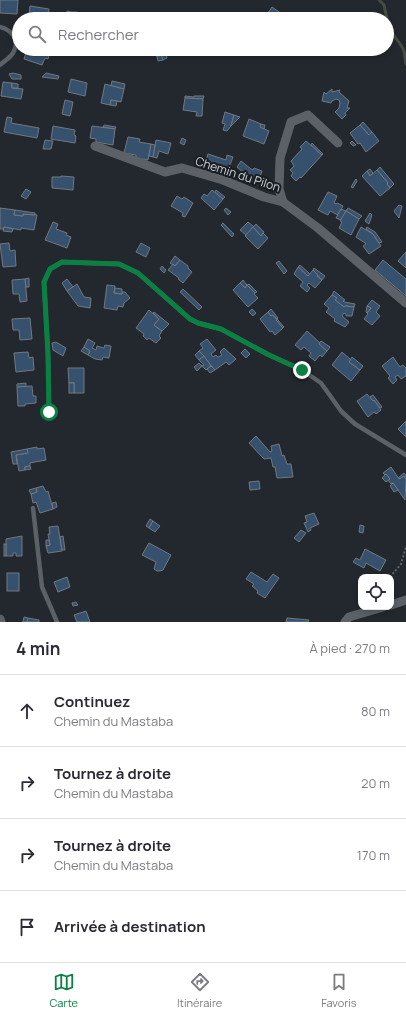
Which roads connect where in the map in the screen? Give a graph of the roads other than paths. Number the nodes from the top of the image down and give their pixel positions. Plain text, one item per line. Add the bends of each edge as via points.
1 (0, 27) edge
2 (12, 34) edge
3 (12, 53) edge
4 (0, 65) edge
5 (338, 143) dead end
6 (95, 146) dead end
7 (283, 202) junction
8 (406, 303) edge
9 (49, 412) dead end
10 (406, 455) edge
11 (33, 508) dead end
12 (406, 600) edge
13 (394, 604) edge
14 (374, 610) edge
15 (0, 619) edge
16 (347, 619) edge
17 (1, 622) edge
18 (57, 622) edge

1 - 2 lane
3 - 4 lane
5 - 7 street, Chemin du Pilon via 308,115 291,122 280,158 278,189
6 - 7 street, Chemin du Pilon via 165,172 182,168
7 - 8 street, Chemin du Pilon via 318,228
9 - 10 lane via 44,282 50,269 62,262 119,264 138,273 190,319 221,329 302,370 321,383 341,411 355,424
11 - 18 lane via 42,587
12 - 13 street
14 - 16 street
15 - 17 street

